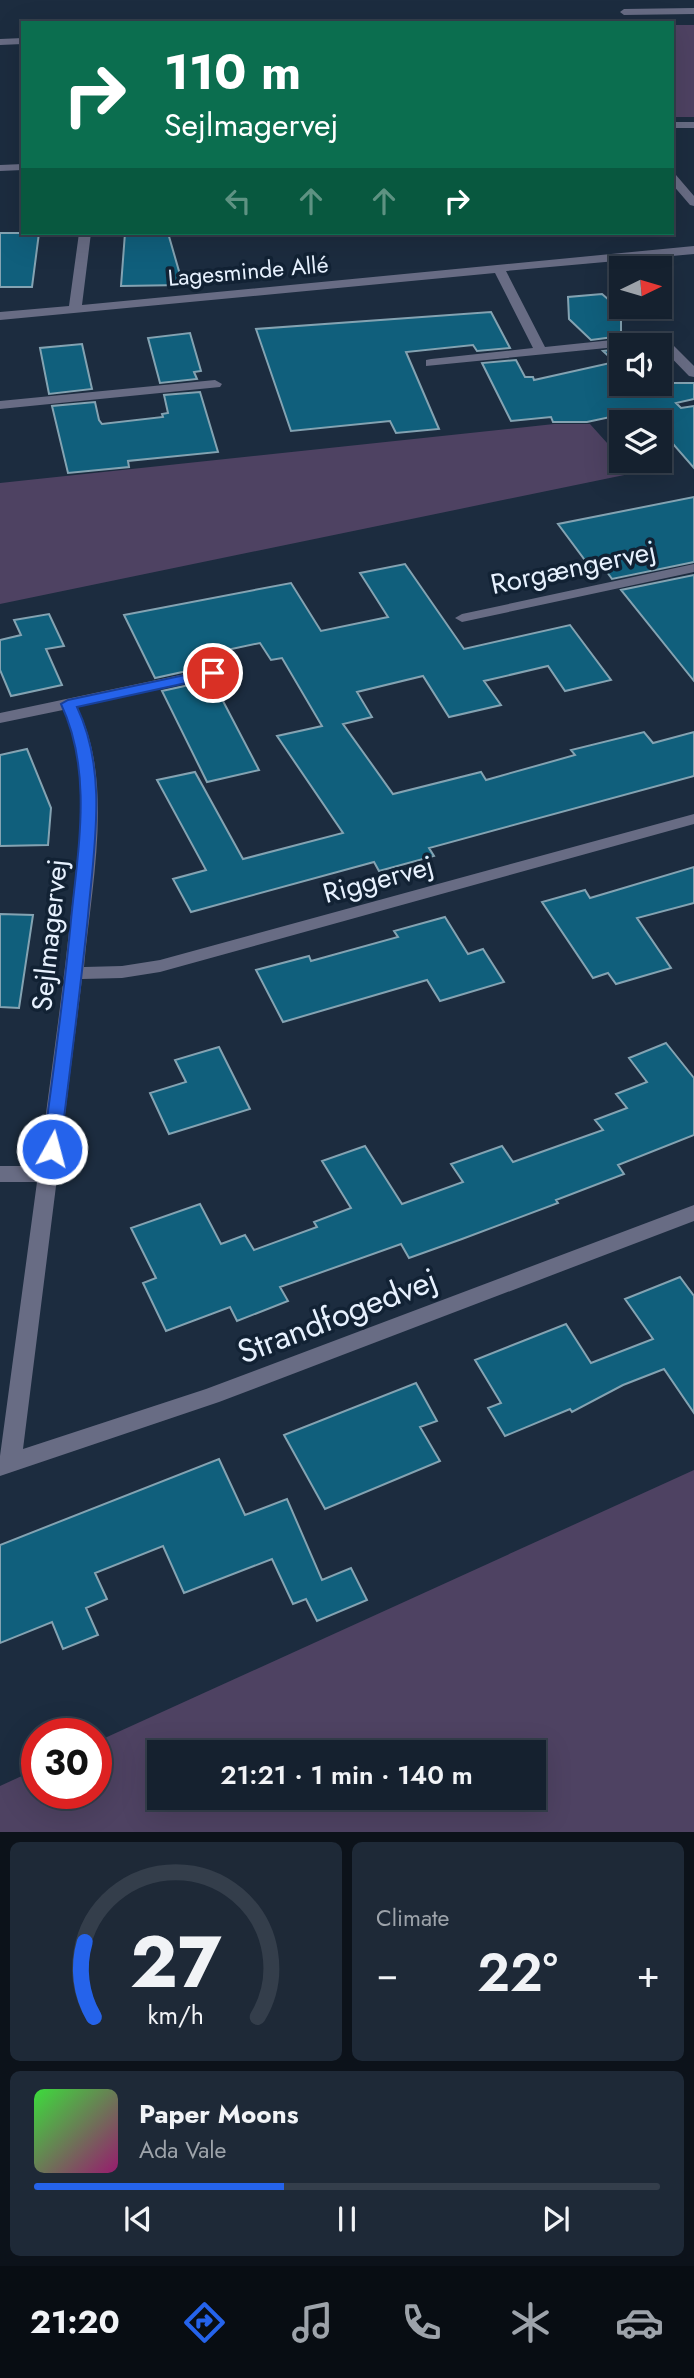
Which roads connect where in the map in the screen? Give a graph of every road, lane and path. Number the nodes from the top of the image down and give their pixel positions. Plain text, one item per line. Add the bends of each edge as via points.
1 (627, 0) edge
2 (694, 11) edge
3 (624, 12) junction
4 (621, 21) edge
5 (21, 41) edge
6 (0, 42) edge
7 (674, 125) edge
8 (694, 125) edge
9 (21, 167) edge
10 (0, 168) edge
11 (674, 179) edge
12 (694, 203) edge
13 (85, 235) edge
14 (694, 250) edge
15 (499, 269) junction
16 (75, 309) junction
17 (0, 316) edge
18 (541, 352) junction
19 (431, 363) dead end
20 (694, 373) edge
21 (215, 384) dead end
22 (0, 405) edge
23 (694, 568) edge
24 (462, 618) dead end
25 (213, 673) dead end
26 (68, 704) junction
27 (0, 718) edge
28 (694, 819) edge
29 (74, 973) junction
30 (0, 1174) edge
31 (48, 1174) junction
32 (694, 1213) edge
33 (5, 1465) edge

1 - 3 lane
2 - 3 lane
3 - 4 lane
5 - 6 street
7 - 8 lane
9 - 10 street
11 - 12 street
13 - 16 street
14 - 15 street, Lagesminde Allé
15 - 16 street, Lagesminde Allé
15 - 18 street
16 - 17 street, Lagesminde Allé
18 - 19 street
18 - 20 street via 660,339
21 - 22 street
23 - 24 street, Rorgængervej
25 - 26 street
26 - 27 street
26 - 29 street, Sejlmagervej via 78,724 90,807
28 - 29 street, Riggervej via 160,966
29 - 31 street, Sejlmagervej
30 - 31 street
31 - 33 street, Sejlmagervej
32 - 33 street, Strandfogedvej via 211,1396

